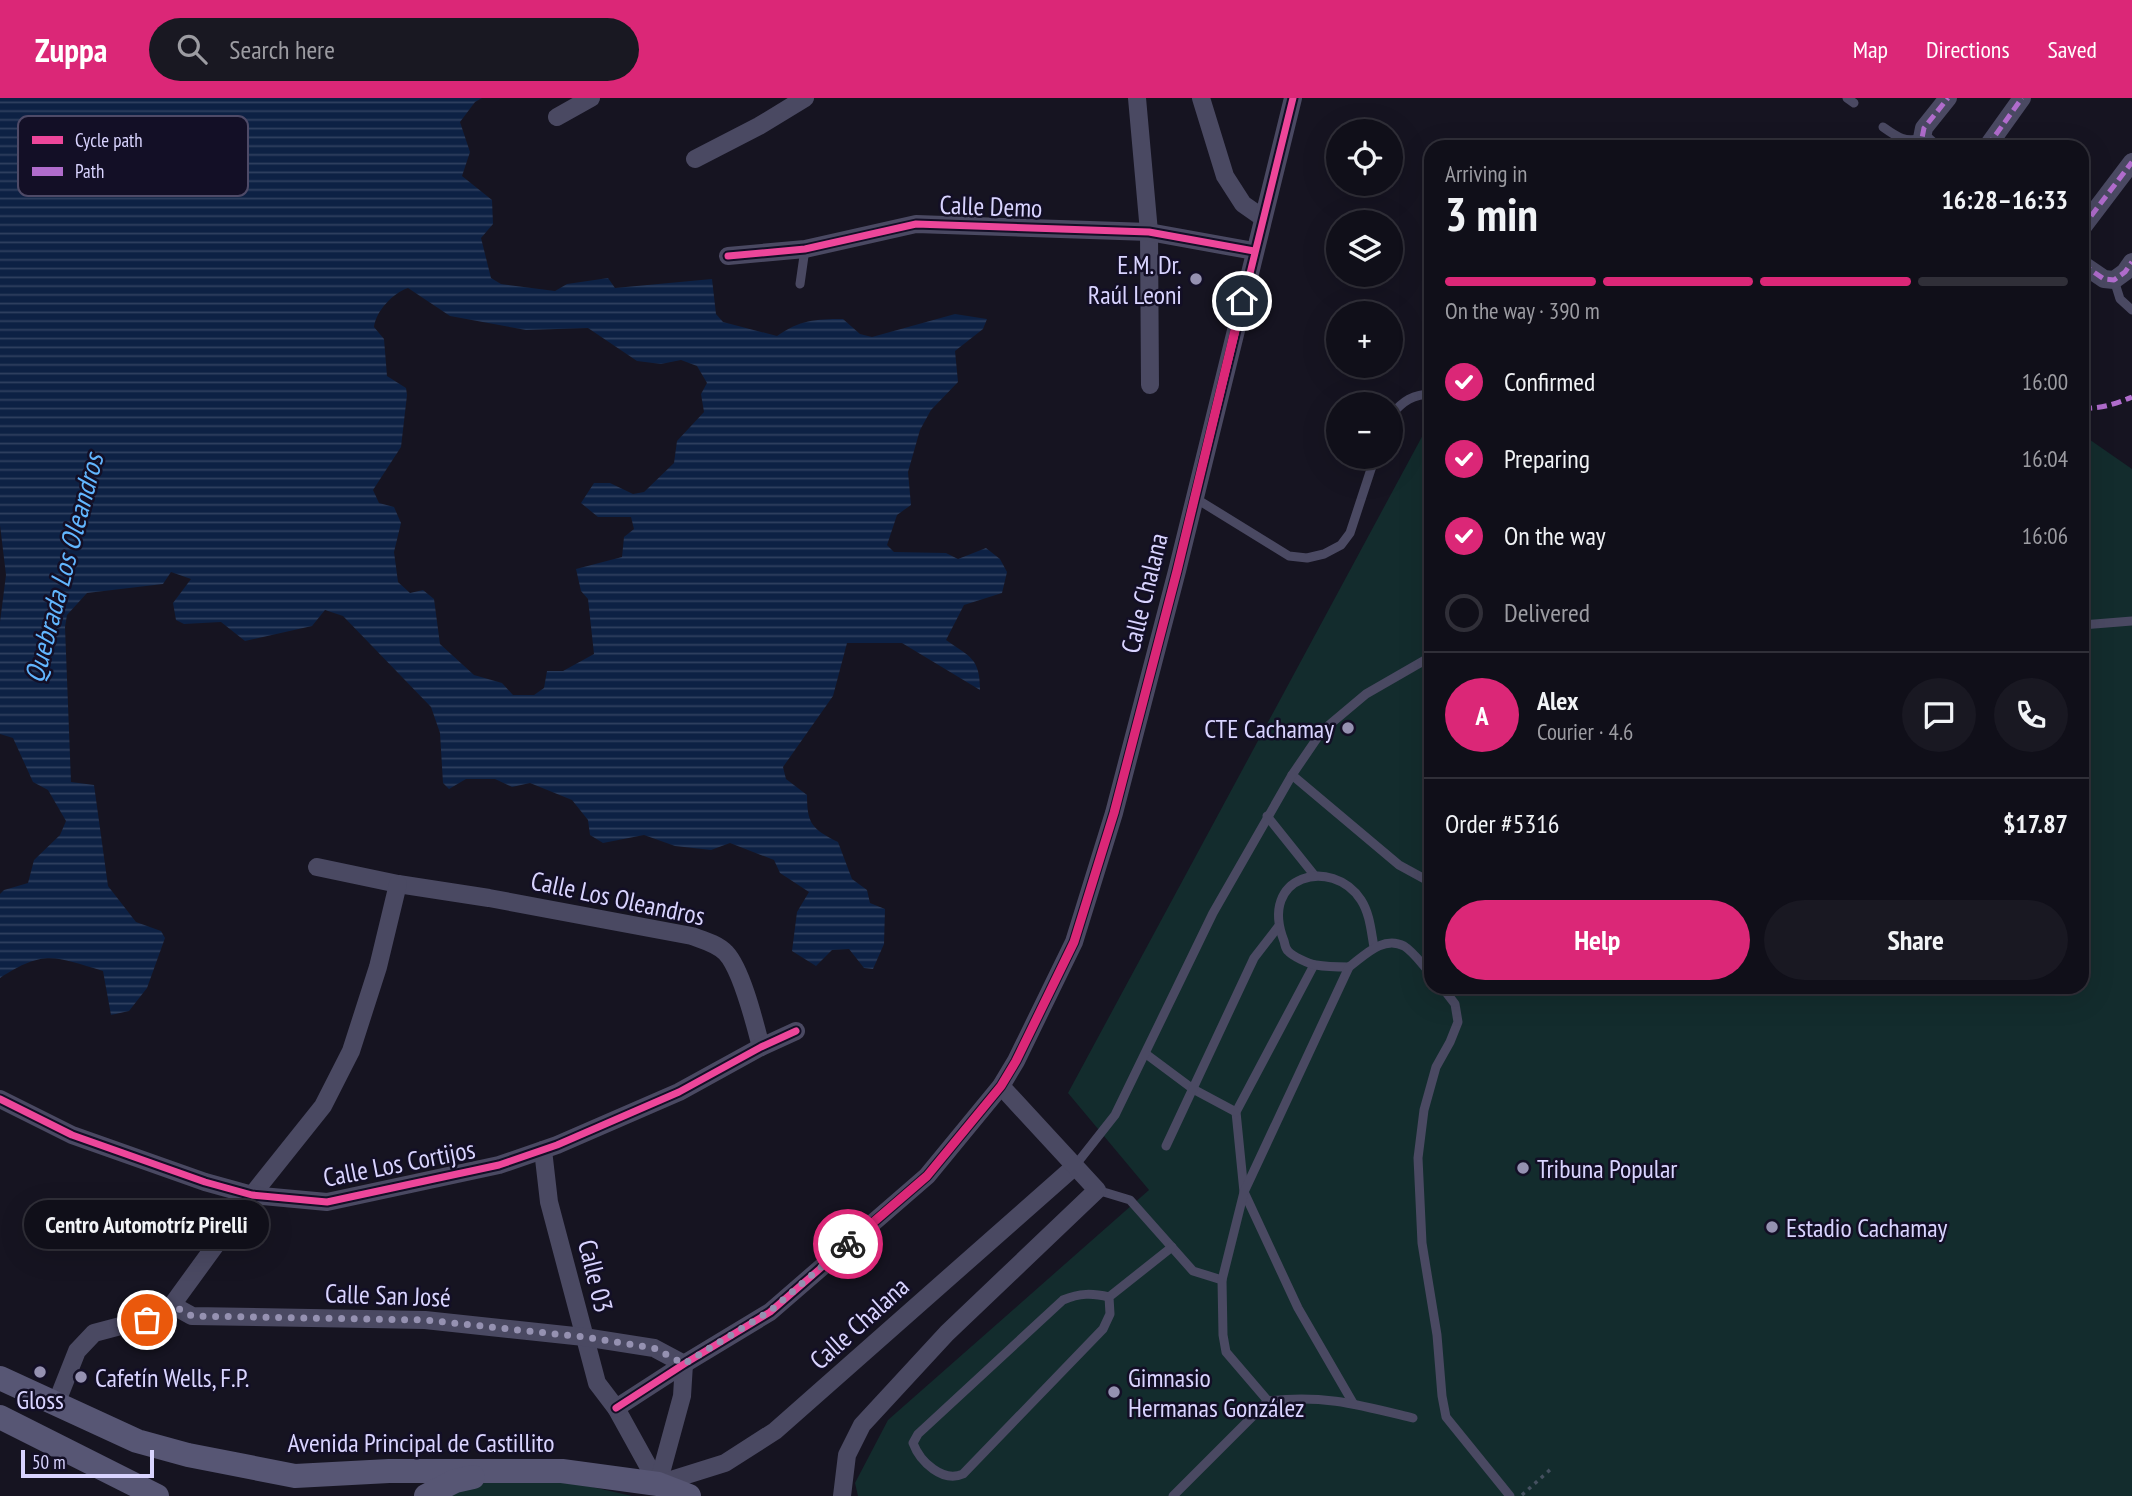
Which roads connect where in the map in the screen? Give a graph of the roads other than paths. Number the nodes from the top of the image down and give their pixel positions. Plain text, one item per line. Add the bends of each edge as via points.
1 (591, 98) edge
2 (805, 98) edge
3 (1137, 98) edge
4 (1202, 98) edge
5 (1293, 98) edge
6 (1948, 98) edge
7 (2022, 98) edge
8 (556, 117) dead end
9 (1883, 127) dead end
10 (1907, 140) edge
11 (1927, 140) edge
12 (1992, 140) edge
13 (695, 159) dead end
14 (2132, 162) edge
15 (1263, 218) junction
16 (2089, 219) edge
17 (1149, 232) junction
18 (805, 249) junction
19 (1254, 251) junction
20 (728, 256) dead end
21 (2132, 262) edge
22 (2089, 269) edge
23 (2114, 280) junction
24 (800, 284) dead end
25 (2132, 310) edge
26 (1150, 385) dead end
27 (1424, 394) edge
28 (1403, 402) edge
29 (1371, 469) edge
30 (1195, 498) junction
31 (2132, 621) edge
32 (2089, 624) edge
33 (1424, 661) edge
34 (1292, 775) junction
35 (1267, 816) junction
36 (317, 867) dead end
37 (1315, 876) junction
38 (1424, 879) edge
39 (398, 884) junction
40 (1278, 926) junction
41 (1374, 947) junction
42 (1314, 965) junction
43 (1349, 967) junction
44 (1424, 967) edge
45 (1447, 994) edge
46 (796, 1031) dead end
47 (761, 1047) junction
48 (1146, 1054) junction
49 (1001, 1086) junction
50 (1194, 1089) junction
51 (0, 1099) edge
52 (1236, 1112) junction
53 (1166, 1146) dead end
54 (542, 1150) junction
55 (1074, 1167) junction
56 (1097, 1190) junction
57 (1244, 1192) junction
58 (252, 1195) junction
59 (1172, 1247) junction
60 (1223, 1280) junction
61 (1110, 1297) junction
62 (172, 1305) junction
63 (584, 1337) junction
64 (684, 1364) junction
65 (0, 1378) edge
66 (1268, 1401) junction
67 (1353, 1403) junction
68 (56, 1404) junction
69 (616, 1409) junction
70 (0, 1417) edge
71 (1413, 1418) dead end
72 (504, 1470) junction
73 (658, 1484) junction
74 (122, 1488) edge
75 (157, 1496) edge
76 (426, 1496) edge
77 (689, 1496) edge
78 (842, 1496) edge
79 (1172, 1496) edge
80 (1510, 1496) edge

1 - 8 street
2 - 13 street
3 - 17 street
4 - 15 street via 1225,176 1243,204
5 - 15 street, Calle Chalana
6 - 11 street via 1924,128
7 - 12 street
9 - 10 lane
14 - 16 street
15 - 19 street, Calle Chalana
17 - 18 street, Calle Demo via 916,225
17 - 19 street, Calle Demo
17 - 26 street
18 - 20 street, Calle Demo
18 - 24 lane
19 - 30 street, Calle Chalana
21 - 23 street
22 - 23 street
23 - 25 lane via 2120,299
27 - 28 lane
29 - 30 lane via 1350,533 1341,545 1307,558 1289,556
30 - 49 street, Calle Chalana via 1114,813 1074,942
31 - 32 lane
33 - 34 lane via 1366,694 1322,731
34 - 35 lane
34 - 38 lane via 1399,865
35 - 37 lane
35 - 48 lane via 1213,913
36 - 39 street, Calle Los Oleandros
37 - 40 lane via 1287,887 1278,904
37 - 41 lane via 1350,888 1361,900
39 - 47 street, Calle Los Oleandros via 709,942 725,952 734,966
39 - 58 street via 351,1051 323,1106
40 - 42 lane via 1288,951
40 - 50 lane via 1254,958
41 - 43 lane
41 - 44 lane via 1404,946
42 - 43 lane
42 - 52 lane
43 - 57 lane
45 - 80 lane via 1455,1004 1458,1022 1436,1067 1424,1111 1418,1158 1422,1243 1446,1417
46 - 47 street, Calle Los Cortijos
47 - 54 street, Calle Los Cortijos via 679,1092
48 - 50 lane
48 - 55 lane via 1115,1115
49 - 55 street
49 - 64 street, Calle Chalana via 927,1176 770,1311
50 - 52 lane
50 - 53 lane
51 - 58 street, Calle Los Cortijos via 72,1135
52 - 57 lane
54 - 58 street, Calle Los Cortijos via 499,1165 327,1202
54 - 63 street, Calle 03 via 549,1202
55 - 56 street
55 - 73 street, Calle Chalana via 775,1432 724,1463
56 - 59 lane via 1130,1200
56 - 78 street via 947,1333 862,1425 847,1455
57 - 60 lane
57 - 67 lane via 1298,1308
58 - 62 street
59 - 60 lane via 1194,1271
59 - 61 lane
60 - 66 lane via 1226,1352
61 - 61 lane via 1092,1293 1063,1300 918,1434 913,1443 917,1452 944,1475 962,1474 1103,1329 1110,1314
62 - 63 street, Calle San José via 192,1316 425,1320
62 - 68 street via 147,1320 94,1333 77,1351
63 - 64 street, Calle San José via 654,1348
63 - 69 street, Calle 03 via 597,1383
64 - 69 street, Calle Chalana
64 - 73 street via 682,1396
65 - 68 main road, Avenida Principal de Castillito
66 - 67 lane via 1322,1398
66 - 79 lane
67 - 71 lane
68 - 72 main road, Avenida Principal de Castillito via 137,1441 295,1476
69 - 73 street, Calle 03
70 - 74 main road
72 - 73 main road, Avenida Principal de Castillito via 562,1471
72 - 76 main road via 455,1481
73 - 77 main road, Avenida Principal de Castillito
74 - 75 main road

